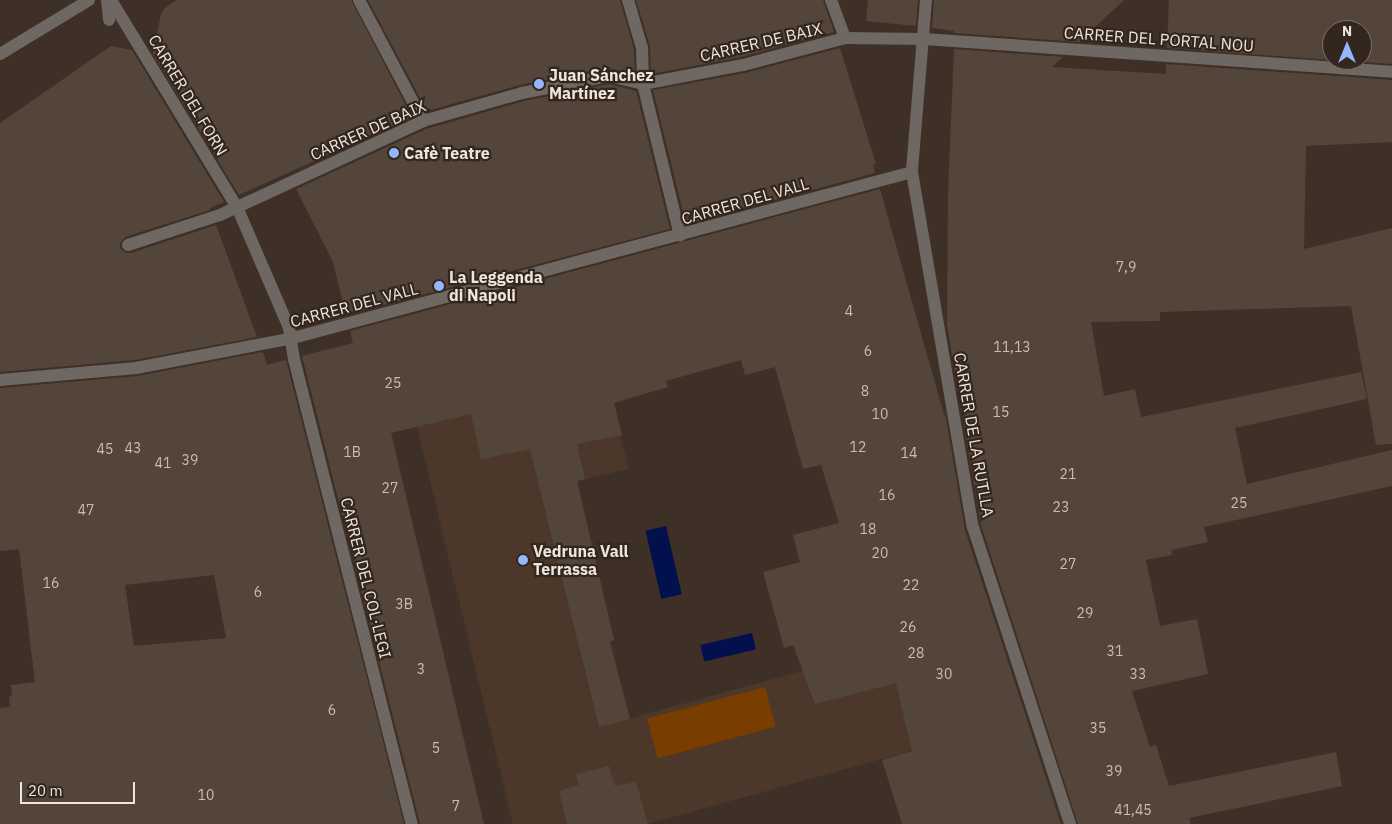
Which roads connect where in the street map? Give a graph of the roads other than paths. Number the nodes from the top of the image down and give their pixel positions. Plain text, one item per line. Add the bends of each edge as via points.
1 (89, 0) edge
2 (107, 0) edge
3 (111, 0) edge
4 (359, 0) edge
5 (628, 0) edge
6 (831, 0) edge
7 (926, 0) edge
8 (110, 20) dead end
9 (845, 38) junction
10 (924, 39) junction
11 (0, 54) edge
12 (1392, 72) edge
13 (643, 84) junction
14 (423, 121) junction
15 (912, 172) junction
16 (237, 207) junction
17 (680, 236) junction
18 (128, 246) dead end
19 (293, 338) junction
20 (0, 380) edge
21 (412, 824) edge
22 (1070, 824) edge

1 - 11 street
2 - 8 street
3 - 16 street, CARRER DEL FORN
4 - 14 street
5 - 13 street via 642,48
6 - 9 street
7 - 10 street, CARRER DE LA RUTLLA
9 - 10 street, CARRER DE BAIX
9 - 13 street, CARRER DE BAIX via 743,65
10 - 12 street, CARRER DEL PORTAL NOU
10 - 15 street, CARRER DE LA RUTLLA
13 - 14 street, CARRER DE BAIX via 609,76 522,93
13 - 17 street
14 - 16 street, CARRER DE BAIX
15 - 17 street, CARRER DEL VALL
15 - 22 street, CARRER DE LA RUTLLA via 973,527
16 - 18 street, CARRER DE BAIX
16 - 19 street, CARRER DEL FORN
17 - 19 street, CARRER DEL VALL
19 - 20 street, CARRER DEL VALL via 136,368
19 - 21 street, CARRER DEL COL·LEGI via 294,359

